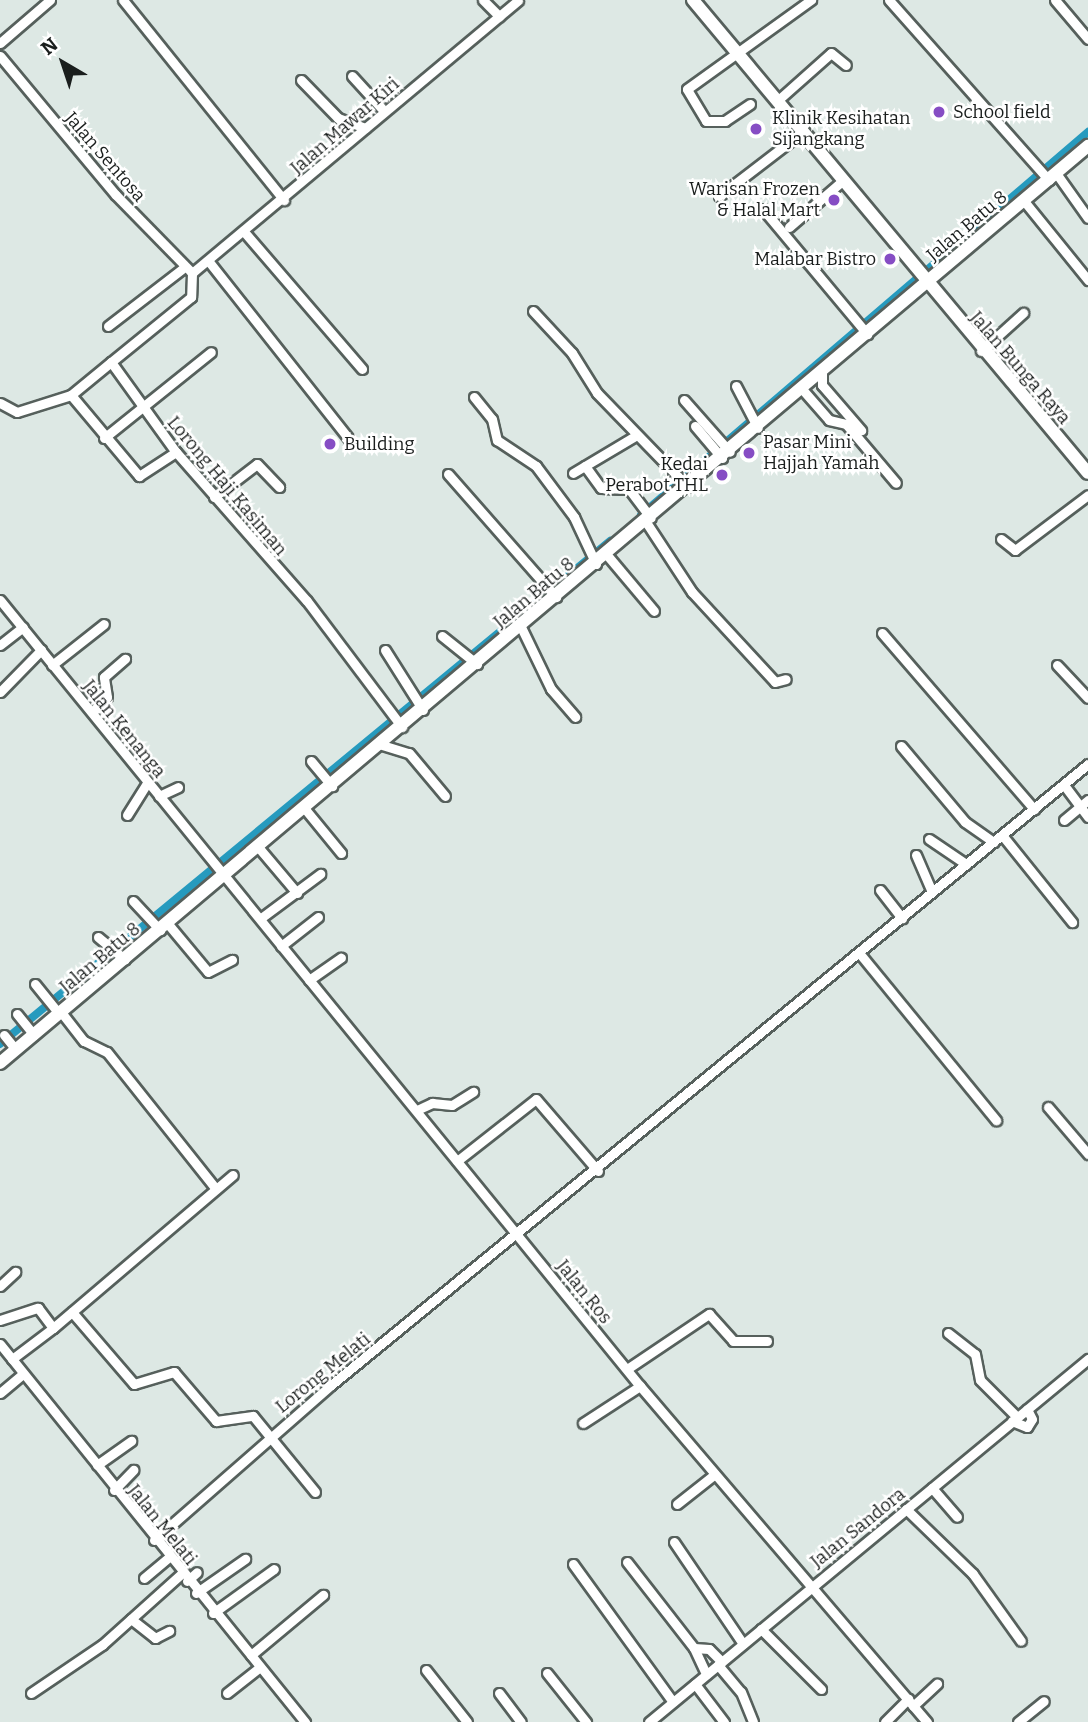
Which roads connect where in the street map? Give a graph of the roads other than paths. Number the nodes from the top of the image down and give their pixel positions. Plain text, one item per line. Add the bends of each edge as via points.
1 (50, 0) edge
2 (123, 0) edge
3 (483, 0) edge
4 (518, 0) edge
5 (693, 0) edge
6 (811, 0) edge
7 (890, 0) edge
8 (1055, 0) edge
9 (499, 16) junction
10 (1088, 39) edge
11 (0, 43) edge
12 (0, 56) edge
13 (738, 58) junction
14 (846, 65) dead end
15 (352, 76) dead end
16 (301, 80) dead end
17 (777, 101) junction
18 (750, 103) dead end
19 (384, 111) junction
20 (365, 128) junction
21 (801, 133) junction
22 (1088, 146) edge
23 (1050, 176) junction
24 (841, 182) junction
25 (719, 196) dead end
26 (284, 200) junction
27 (1024, 201) junction
28 (764, 209) dead end
29 (1088, 218) edge
30 (789, 226) dead end
31 (246, 234) junction
32 (210, 263) junction
33 (182, 269) junction
34 (192, 273) junction
35 (1088, 280) edge
36 (924, 282) junction
37 (533, 311) dead end
38 (1023, 313) dead end
39 (108, 326) dead end
40 (867, 334) junction
41 (981, 351) junction
42 (211, 352) dead end
43 (111, 362) junction
44 (362, 369) dead end
45 (822, 373) junction
46 (736, 386) dead end
47 (802, 389) junction
48 (71, 395) junction
49 (474, 397) dead end
50 (684, 400) dead end
51 (0, 403) edge
52 (142, 407) junction
53 (753, 422) junction
54 (861, 430) dead end
55 (637, 435) junction
56 (104, 438) junction
57 (350, 440) dead end
58 (721, 450) junction
59 (176, 452) junction
60 (586, 466) junction
61 (573, 473) dead end
62 (1088, 473) edge
63 (448, 474) dead end
64 (896, 483) dead end
65 (686, 485) junction
66 (279, 487) dead end
67 (1088, 495) edge
68 (214, 497) junction
69 (646, 515) junction
70 (1000, 539) dead end
71 (607, 555) junction
72 (595, 562) junction
73 (551, 591) junction
74 (0, 600) edge
75 (654, 611) dead end
76 (104, 624) dead end
77 (521, 627) junction
78 (23, 628) junction
79 (882, 634) dead end
80 (442, 636) dead end
81 (0, 645) edge
82 (41, 650) junction
83 (385, 650) dead end
84 (471, 657) junction
85 (125, 659) dead end
86 (52, 665) junction
87 (1057, 665) dead end
88 (786, 679) dead end
89 (0, 692) edge
90 (1088, 698) edge
91 (417, 702) junction
92 (92, 712) junction
93 (575, 717) dead end
94 (400, 724) junction
95 (382, 744) junction
96 (901, 746) dead end
97 (311, 761) dead end
98 (1088, 764) edge
99 (330, 782) junction
100 (148, 783) junction
101 (1064, 785) junction
102 (178, 787) dead end
103 (159, 796) junction
104 (445, 796) dead end
105 (1084, 804) edge
106 (304, 809) junction
107 (1034, 809) junction
108 (127, 815) dead end
109 (1088, 817) edge
110 (1064, 820) dead end
111 (929, 839) dead end
112 (998, 839) junction
113 (259, 848) junction
114 (341, 853) dead end
115 (916, 855) dead end
116 (966, 864) junction
117 (222, 874) junction
118 (320, 874) dead end
119 (880, 890) dead end
120 (932, 892) junction
121 (297, 893) junction
122 (133, 901) dead end
123 (318, 917) dead end
124 (261, 918) junction
125 (902, 918) junction
126 (1072, 922) dead end
127 (161, 927) junction
128 (98, 937) dead end
129 (281, 946) junction
130 (859, 954) junction
131 (122, 957) junction
132 (341, 958) dead end
133 (232, 960) dead end
134 (309, 979) junction
135 (35, 984) dead end
136 (58, 1010) junction
137 (17, 1014) dead end
138 (32, 1032) junction
139 (0, 1063) edge
140 (473, 1092) dead end
141 (1048, 1107) dead end
142 (417, 1111) junction
143 (996, 1121) dead end
144 (1088, 1154) edge
145 (457, 1161) junction
146 (598, 1171) junction
147 (233, 1175) dead end
148 (215, 1188) junction
149 (518, 1236) junction
150 (15, 1272) dead end
151 (0, 1286) edge
152 (72, 1312) junction
153 (0, 1320) edge
154 (53, 1328) junction
155 (948, 1333) dead end
156 (767, 1341) dead end
157 (0, 1344) edge
158 (12, 1359) junction
159 (1087, 1363) edge
160 (627, 1369) junction
161 (23, 1374) junction
162 (640, 1386) junction
163 (0, 1393) edge
164 (1014, 1419) junction
165 (583, 1423) dead end
166 (270, 1437) junction
167 (131, 1441) dead end
168 (97, 1465) junction
169 (133, 1470) dead end
170 (715, 1474) junction
171 (932, 1488) junction
172 (114, 1490) junction
173 (315, 1492) dead end
174 (677, 1504) dead end
175 (906, 1509) junction
176 (957, 1517) dead end
177 (154, 1540) junction
178 (674, 1542) dead end
179 (168, 1558) junction
180 (245, 1559) dead end
181 (627, 1562) dead end
182 (573, 1564) dead end
183 (275, 1569) dead end
184 (197, 1572) dead end
185 (144, 1578) dead end
186 (184, 1578) junction
187 (811, 1587) junction
188 (196, 1593) junction
189 (323, 1595) dead end
190 (213, 1613) junction
191 (131, 1619) junction
192 (761, 1629) junction
193 (169, 1631) dead end
194 (1021, 1640) dead end
195 (743, 1644) junction
196 (694, 1648) junction
197 (251, 1655) junction
198 (720, 1664) junction
199 (260, 1667) junction
200 (426, 1671) dead end
201 (548, 1673) dead end
202 (706, 1674) junction
203 (695, 1684) junction
204 (937, 1684) dead end
205 (821, 1689) dead end
206 (31, 1693) dead end
207 (227, 1693) dead end
208 (499, 1693) dead end
209 (1044, 1701) dead end
210 (673, 1702) junction
211 (910, 1702) junction
212 (304, 1722) edge
213 (467, 1722) edge
214 (521, 1722) edge
215 (586, 1722) edge
216 (649, 1722) edge
217 (724, 1722) edge
218 (753, 1722) edge
219 (885, 1722) edge
220 (927, 1722) edge
221 (1018, 1722) edge

1 - 11 street
2 - 26 street
3 - 9 street
4 - 9 street, Jalan Mawar Kiri
5 - 13 street, Jalan Bunga Raya
6 - 13 street
7 - 23 street
8 - 10 street
9 - 19 street, Jalan Mawar Kiri
12 - 33 street, Jalan Sentosa
13 - 17 street, Jalan Bunga Raya
13 - 18 street via 690,84 687,95 706,121 715,122
14 - 17 street via 831,53
15 - 19 street
16 - 20 street via 338,118
17 - 21 street, Jalan Bunga Raya
19 - 20 street, Jalan Mawar Kiri
20 - 26 street, Jalan Mawar Kiri
21 - 24 street, Jalan Bunga Raya
21 - 25 street
22 - 23 street, Jalan Batu 8
23 - 27 street, Jalan Batu 8
23 - 29 street
24 - 30 street
24 - 36 street, Jalan Bunga Raya
26 - 31 street, Jalan Mawar Kiri
27 - 35 street
27 - 36 street, Jalan Batu 8
28 - 40 street
31 - 32 street, Jalan Mawar Kiri
31 - 44 street
32 - 34 street, Jalan Mawar Kiri
32 - 57 street
33 - 34 street, Jalan Sentosa
33 - 39 street
34 - 43 street via 191,297
36 - 40 street, Jalan Batu 8
36 - 41 street, Jalan Bunga Raya
37 - 55 street
38 - 41 street
40 - 45 street, Jalan Batu 8
41 - 62 street, Jalan Bunga Raya
42 - 52 street
43 - 48 street
43 - 52 street, Lorong Haji Kasiman
45 - 47 street, Jalan Batu 8
45 - 54 street via 822,385
46 - 53 street
47 - 53 street, Jalan Batu 8
47 - 64 street via 829,421 846,424
48 - 51 street via 17,412
48 - 56 street
49 - 72 street via 492,419 497,440 536,466 574,517
50 - 58 street via 695,426
52 - 56 street
52 - 59 street, Lorong Haji Kasiman
53 - 58 street, Jalan Batu 8
55 - 60 street
55 - 65 street
56 - 59 street via 139,476
58 - 65 street, Jalan Batu 8
59 - 68 street, Lorong Haji Kasiman
60 - 61 street
60 - 69 street via 601,488 629,489
63 - 73 street
65 - 69 street, Jalan Batu 8
66 - 68 street via 257,464
67 - 70 street via 1016,550
68 - 94 street, Lorong Haji Kasiman via 307,601
69 - 71 street, Jalan Batu 8
69 - 88 street via 699,599 775,682
71 - 72 street, Jalan Batu 8
71 - 75 street
72 - 73 street, Jalan Batu 8
73 - 77 street, Jalan Batu 8
74 - 78 street, Jalan Kenanga
76 - 86 street
77 - 84 street, Jalan Batu 8
77 - 93 street via 551,689
78 - 81 street
78 - 82 street, Jalan Kenanga
79 - 107 street
80 - 84 street
82 - 86 street, Jalan Kenanga
82 - 89 street
83 - 91 street
84 - 91 street, Jalan Batu 8
85 - 92 street via 104,677 107,697
86 - 92 street, Jalan Kenanga
87 - 90 street
91 - 94 street, Jalan Batu 8
92 - 100 street, Jalan Kenanga
94 - 95 street, Jalan Batu 8
95 - 99 street, Jalan Batu 8
95 - 104 street via 409,753
96 - 112 street via 965,822
97 - 99 street
98 - 101 street, Lorong Melati
99 - 106 street, Jalan Batu 8
100 - 103 street, Jalan Kenanga
100 - 108 street
101 - 105 street
101 - 107 street, Lorong Melati
102 - 103 street
103 - 117 street, Jalan Kenanga
105 - 109 street
105 - 110 street
106 - 113 street, Jalan Batu 8
106 - 114 street
107 - 112 street, Lorong Melati
111 - 116 street
112 - 116 street, Lorong Melati
112 - 126 street
113 - 117 street, Jalan Batu 8
113 - 121 street
115 - 120 street
116 - 120 street, Lorong Melati
117 - 124 street, Jalan Ros
117 - 127 street, Jalan Batu 8
118 - 121 street
119 - 125 street
120 - 125 street, Lorong Melati
121 - 124 street
122 - 127 street
123 - 129 street
124 - 129 street, Jalan Ros
125 - 130 street, Lorong Melati
127 - 131 street, Jalan Batu 8
127 - 133 street via 208,972
128 - 131 street
129 - 134 street, Jalan Ros
130 - 143 street
130 - 146 street, Lorong Melati
131 - 136 street, Jalan Batu 8
132 - 134 street
134 - 142 street, Jalan Ros
135 - 136 street
136 - 138 street, Jalan Batu 8
136 - 148 street via 85,1041 107,1052
137 - 138 street
138 - 139 street, Jalan Batu 8 via 10,1042
140 - 142 street via 452,1105 432,1103
141 - 144 street
142 - 145 street, Jalan Ros
145 - 146 street via 536,1099
145 - 149 street, Jalan Ros
146 - 149 street, Lorong Melati
147 - 148 street
148 - 152 street
149 - 160 street, Jalan Ros
149 - 166 street, Lorong Melati
150 - 151 street
152 - 154 street
152 - 166 street via 134,1384 174,1372 216,1421 244,1413
153 - 154 street via 38,1308
154 - 158 street
155 - 164 street via 975,1354 980,1380
156 - 160 street via 733,1341 709,1314
157 - 158 street, Jalan Melati
158 - 161 street, Jalan Melati
159 - 164 street, Jalan Sandora via 1027,1409 1032,1419 1027,1427
160 - 162 street, Jalan Ros
161 - 163 street
161 - 168 street, Jalan Melati
162 - 165 street
162 - 170 street, Jalan Ros
164 - 171 street, Jalan Sandora
166 - 173 street
166 - 177 street, Lorong Melati
167 - 168 street
168 - 172 street, Jalan Melati
169 - 172 street
170 - 174 street
170 - 187 street, Jalan Ros
171 - 175 street, Jalan Sandora
171 - 176 street
172 - 177 street, Jalan Melati
175 - 187 street, Jalan Sandora
175 - 194 street via 973,1574
177 - 179 street, Jalan Melati
178 - 195 street
179 - 185 street
179 - 186 street, Jalan Melati
180 - 188 street
181 - 196 street
182 - 210 street
183 - 190 street
184 - 186 street
186 - 188 street, Jalan Melati
186 - 191 street
187 - 192 street, Jalan Sandora
187 - 211 street, Jalan Ros
188 - 190 street, Jalan Melati
189 - 197 street
190 - 197 street, Jalan Melati
191 - 193 street via 147,1635
191 - 206 street
192 - 195 street, Jalan Sandora
192 - 205 street
195 - 198 street, Jalan Sandora
196 - 198 street via 709,1649
196 - 202 street
197 - 199 street, Jalan Melati
198 - 202 street, Jalan Sandora
198 - 218 street via 741,1692
199 - 207 street
199 - 212 street, Jalan Melati
200 - 213 street
201 - 215 street
202 - 203 street, Jalan Sandora
203 - 210 street, Jalan Sandora
203 - 217 street
204 - 211 street
208 - 214 street
209 - 221 street
210 - 216 street, Jalan Sandora
211 - 219 street
211 - 220 street, Jalan Ros

